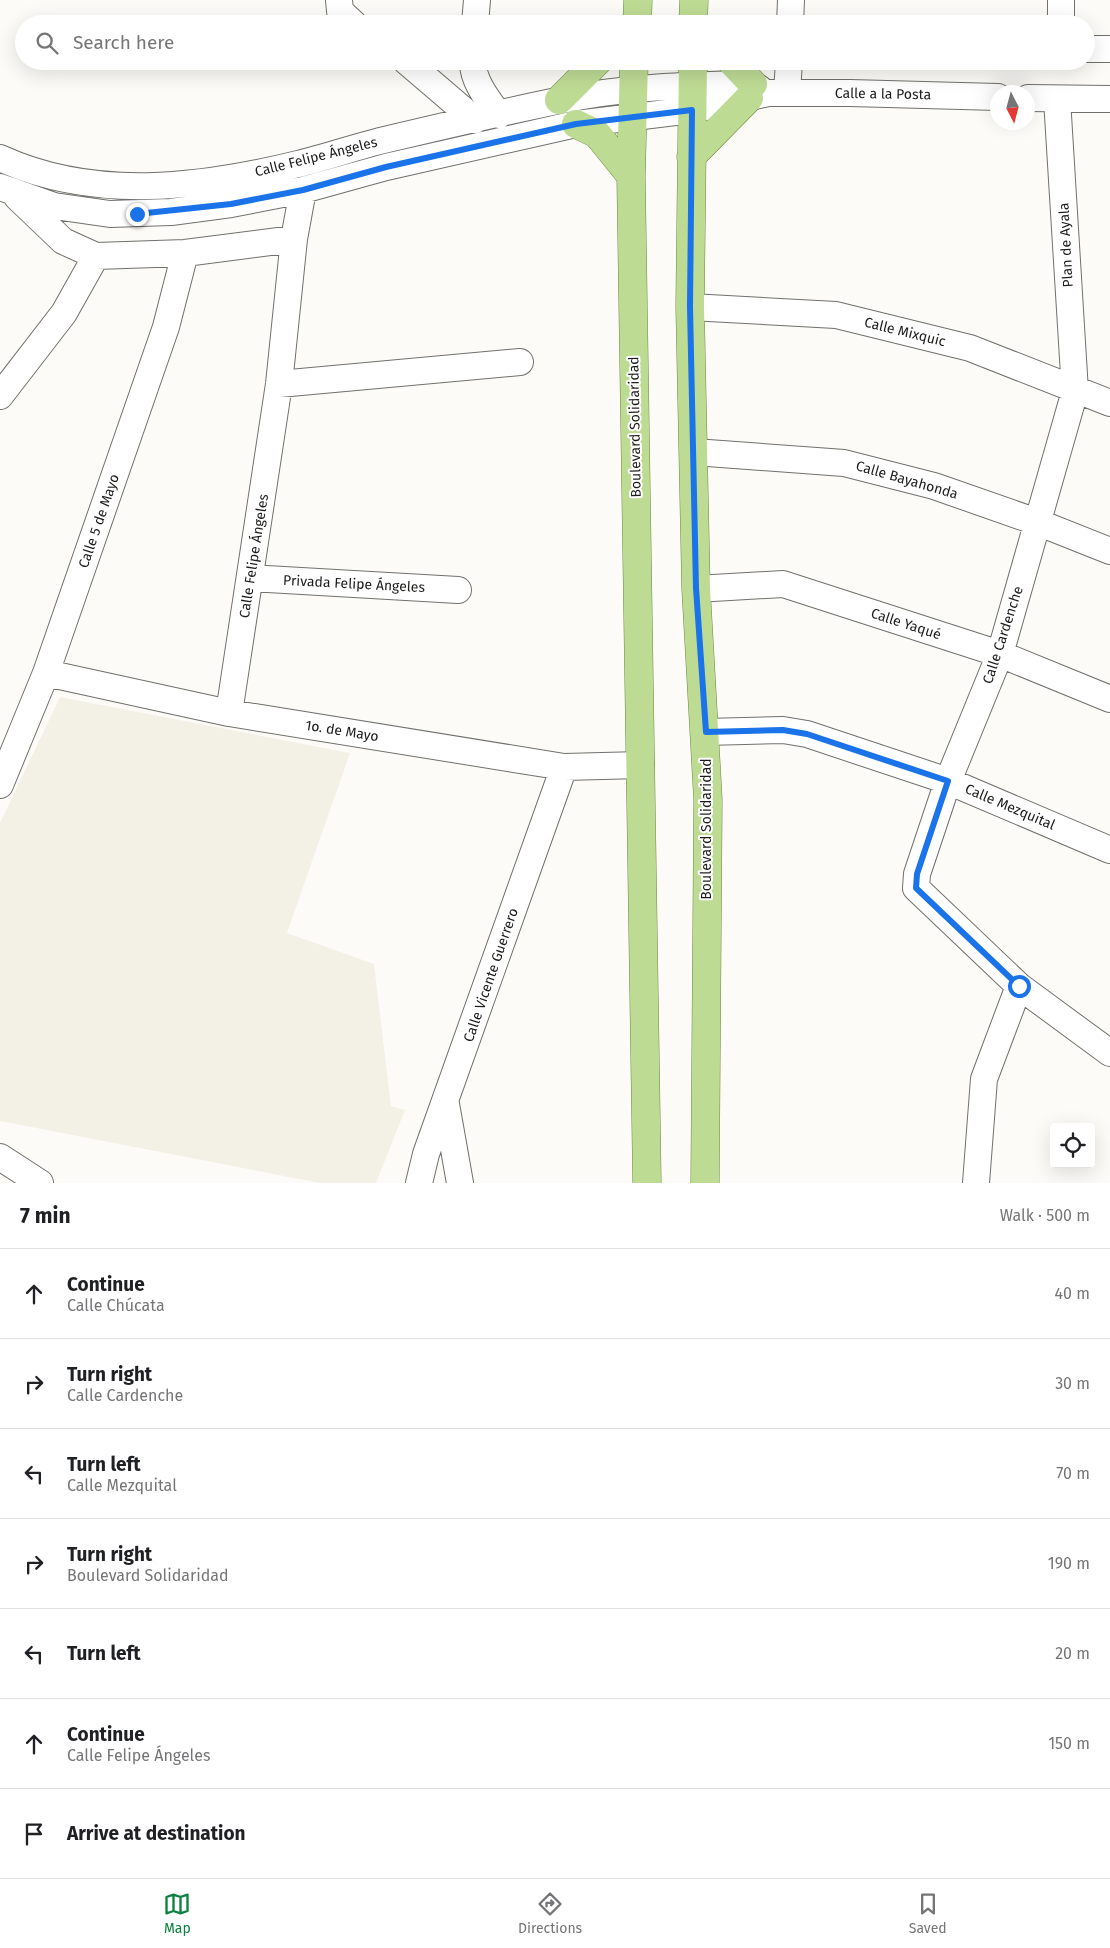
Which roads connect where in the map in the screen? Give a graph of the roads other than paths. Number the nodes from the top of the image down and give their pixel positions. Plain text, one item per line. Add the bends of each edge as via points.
1 (339, 0) edge
2 (476, 0) edge
3 (791, 0) edge
4 (1061, 0) edge
5 (344, 15) edge
6 (475, 15) edge
7 (790, 15) edge
8 (1060, 15) edge
9 (1095, 49) edge
10 (1110, 50) edge
11 (419, 70) edge
12 (472, 70) edge
13 (589, 70) edge
14 (633, 70) edge
15 (741, 70) edge
16 (782, 70) edge
17 (693, 85) edge
18 (632, 90) junction
19 (764, 92) junction
20 (990, 97) edge
21 (1035, 98) edge
22 (1057, 99) junction
23 (1110, 99) edge
24 (558, 100) junction
25 (487, 117) junction
26 (632, 118) junction
27 (576, 124) junction
28 (691, 157) junction
29 (0, 158) edge
30 (631, 176) junction
31 (303, 190) junction
32 (7, 191) edge
33 (294, 239) junction
34 (185, 253) junction
35 (96, 256) junction
36 (690, 307) junction
37 (520, 362) dead end
38 (279, 384) junction
39 (1075, 390) junction
40 (0, 396) edge
41 (1110, 403) edge
42 (694, 452) junction
43 (1038, 522) junction
44 (1110, 551) edge
45 (251, 578) junction
46 (696, 588) junction
47 (458, 590) dead end
48 (1000, 654) junction
49 (46, 673) junction
50 (1110, 699) edge
51 (229, 713) junction
52 (706, 732) junction
53 (564, 766) junction
54 (641, 766) junction
55 (3, 772) edge
56 (948, 781) junction
57 (1110, 850) edge
58 (1019, 986) junction
59 (1110, 1053) edge
60 (446, 1103) junction
61 (0, 1157) edge
62 (40, 1183) edge
63 (419, 1183) edge
64 (460, 1183) edge
65 (647, 1183) edge
66 (705, 1183) edge
67 (976, 1183) edge

1 - 5 street
2 - 6 street
3 - 7 street
4 - 8 street
9 - 10 street
11 - 25 street
12 - 25 street via 486,98
13 - 24 main road
14 - 18 main road, Boulevard Solidaridad
15 - 19 main road
16 - 19 street
17 - 18 street, Calle Felipe Ángeles
17 - 19 street, Calle a la Posta
17 - 26 street, Calle Felipe Ángeles
17 - 28 main road, Boulevard Solidaridad
18 - 24 street, Calle Felipe Ángeles
18 - 26 main road, Boulevard Solidaridad
19 - 20 street, Calle a la Posta
19 - 28 main road
21 - 22 street
22 - 23 street
22 - 39 street, Plan de Ayala
24 - 25 street, Calle Felipe Ángeles
25 - 29 street, Calle Felipe Ángeles via 297,164 227,178 168,185 112,187 60,180
26 - 27 street, Calle Felipe Ángeles
26 - 30 main road, Boulevard Solidaridad
27 - 30 main road via 598,134
27 - 31 street, Calle Felipe Ángeles via 386,167
28 - 36 main road, Boulevard Solidaridad
30 - 54 main road, Boulevard Solidaridad
31 - 32 street, Calle Felipe Ángeles via 231,204 137,214 110,214 54,206
31 - 33 street, Calle Felipe Ángeles
32 - 35 street via 63,241
33 - 34 street
33 - 38 street, Calle Felipe Ángeles
34 - 35 street
34 - 49 street, Calle 5 de Mayo via 166,327
35 - 40 street via 64,313
36 - 39 street, Calle Mixquic via 836,315 970,348
36 - 42 main road, Boulevard Solidaridad
37 - 38 street
38 - 45 street, Calle Felipe Ángeles
39 - 41 street, Calle Mixquic
39 - 43 street, Calle Cardenche
42 - 43 street, Calle Bayahonda via 844,463 934,486
42 - 46 main road, Boulevard Solidaridad
43 - 44 street, Calle Bayahonda
43 - 48 street, Calle Cardenche
45 - 47 street, Privada Felipe Ángeles
45 - 51 street, Calle Felipe Ángeles
46 - 48 street, Calle Yaqué via 783,584
46 - 52 main road, Boulevard Solidaridad
48 - 50 street, Calle Yaqué
48 - 56 street, Calle Cardenche
49 - 51 street, 1o. de Mayo
49 - 55 street, Calle 5 de Mayo
51 - 53 street, 1o. de Mayo
52 - 56 street, Calle Mezquital via 783,730 807,734
52 - 66 main road, Boulevard Solidaridad
53 - 54 street, 1o. de Mayo
53 - 60 street, Calle Vicente Guerrero
54 - 65 main road, Boulevard Solidaridad
56 - 57 street, Calle Mezquital
56 - 58 street, Calle Cardenche via 917,874 916,888
58 - 59 street
58 - 67 street via 984,1078
60 - 63 street, Calle Vicente Guerrero via 426,1154
60 - 64 street
61 - 62 street

